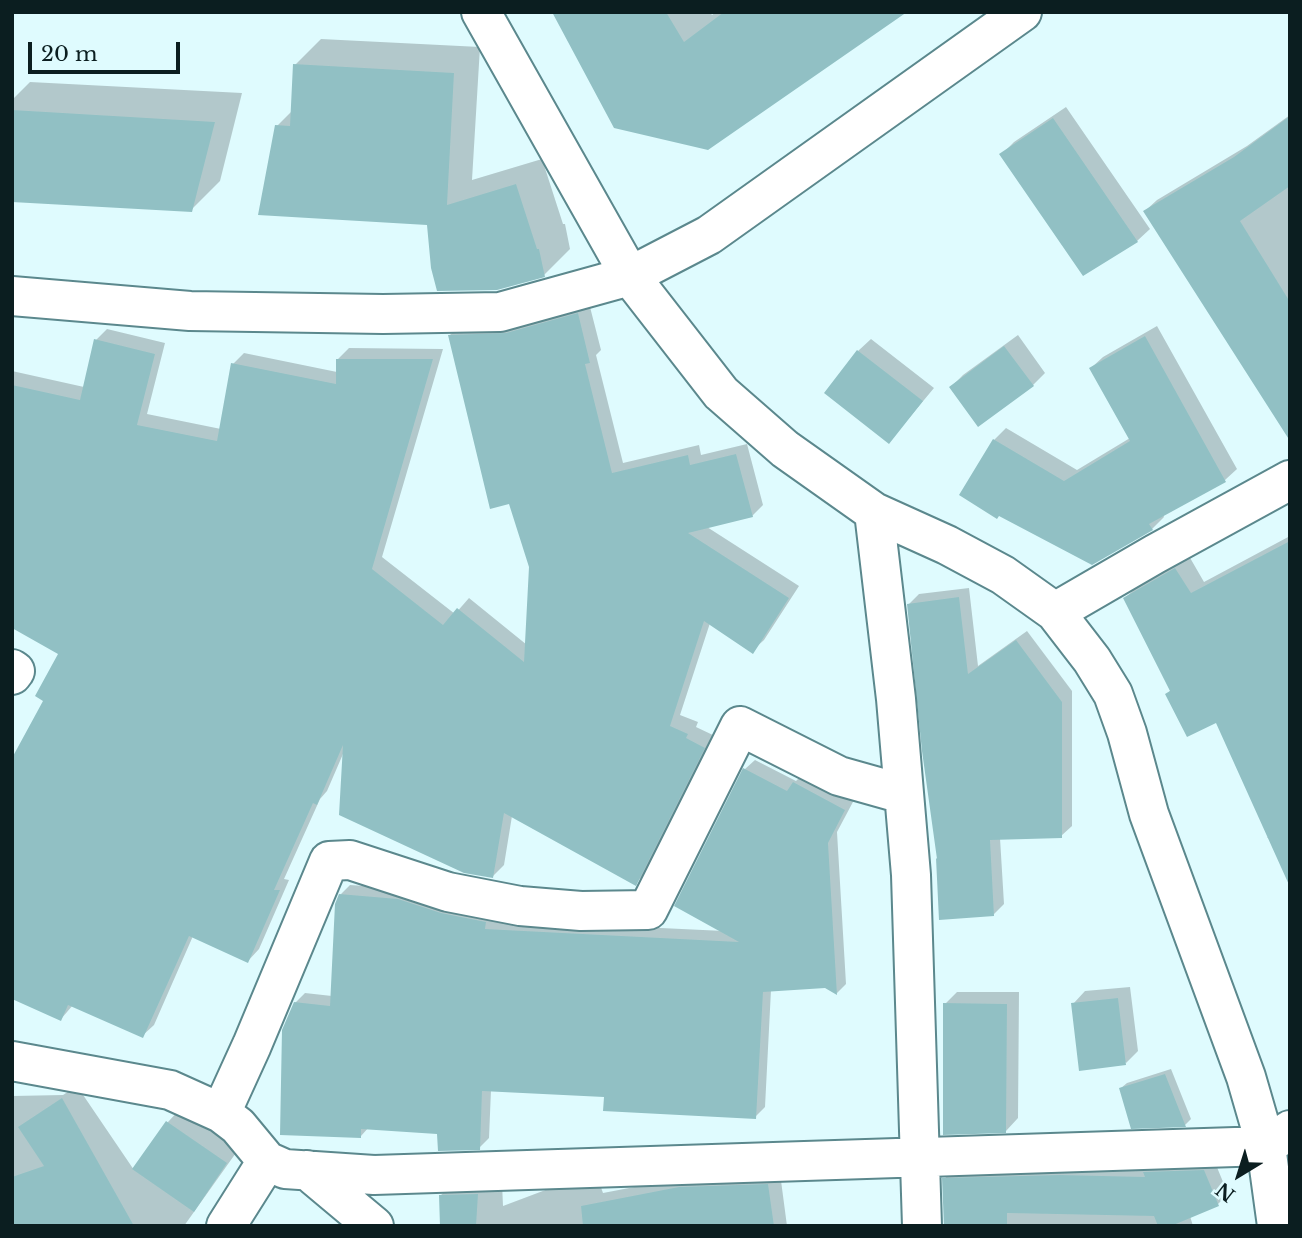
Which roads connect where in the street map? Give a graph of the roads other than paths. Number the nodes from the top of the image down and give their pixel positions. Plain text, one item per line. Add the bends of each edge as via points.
1 (481, 12) edge
2 (1022, 12) edge
3 (630, 276) junction
4 (12, 296) edge
5 (1290, 480) edge
6 (874, 512) junction
7 (1055, 612) junction
8 (12, 669) edge
9 (12, 675) edge
10 (903, 794) junction
11 (12, 1061) edge
12 (221, 1113) junction
13 (1278, 1138) edge
14 (922, 1156) junction
15 (267, 1161) junction
16 (307, 1170) junction
17 (226, 1226) edge
18 (374, 1226) edge
19 (922, 1226) edge
20 (1278, 1226) edge

1 - 3 street
2 - 3 street via 709,235
3 - 4 street via 500,312 190,312
3 - 6 street via 721,393 785,449
5 - 7 street
6 - 7 street via 1003,575
6 - 10 street
7 - 13 street via 1113,694 1149,814 1246,1077
8 - 9 street
10 - 12 street via 839,776 740,726 648,910 520,906 448,892 351,860 328,861
10 - 14 street via 911,875
11 - 12 street via 170,1090
12 - 15 street
13 - 14 street
13 - 20 street
14 - 16 street via 374,1175
14 - 19 street
15 - 16 street via 285,1169
15 - 17 street
16 - 18 street

